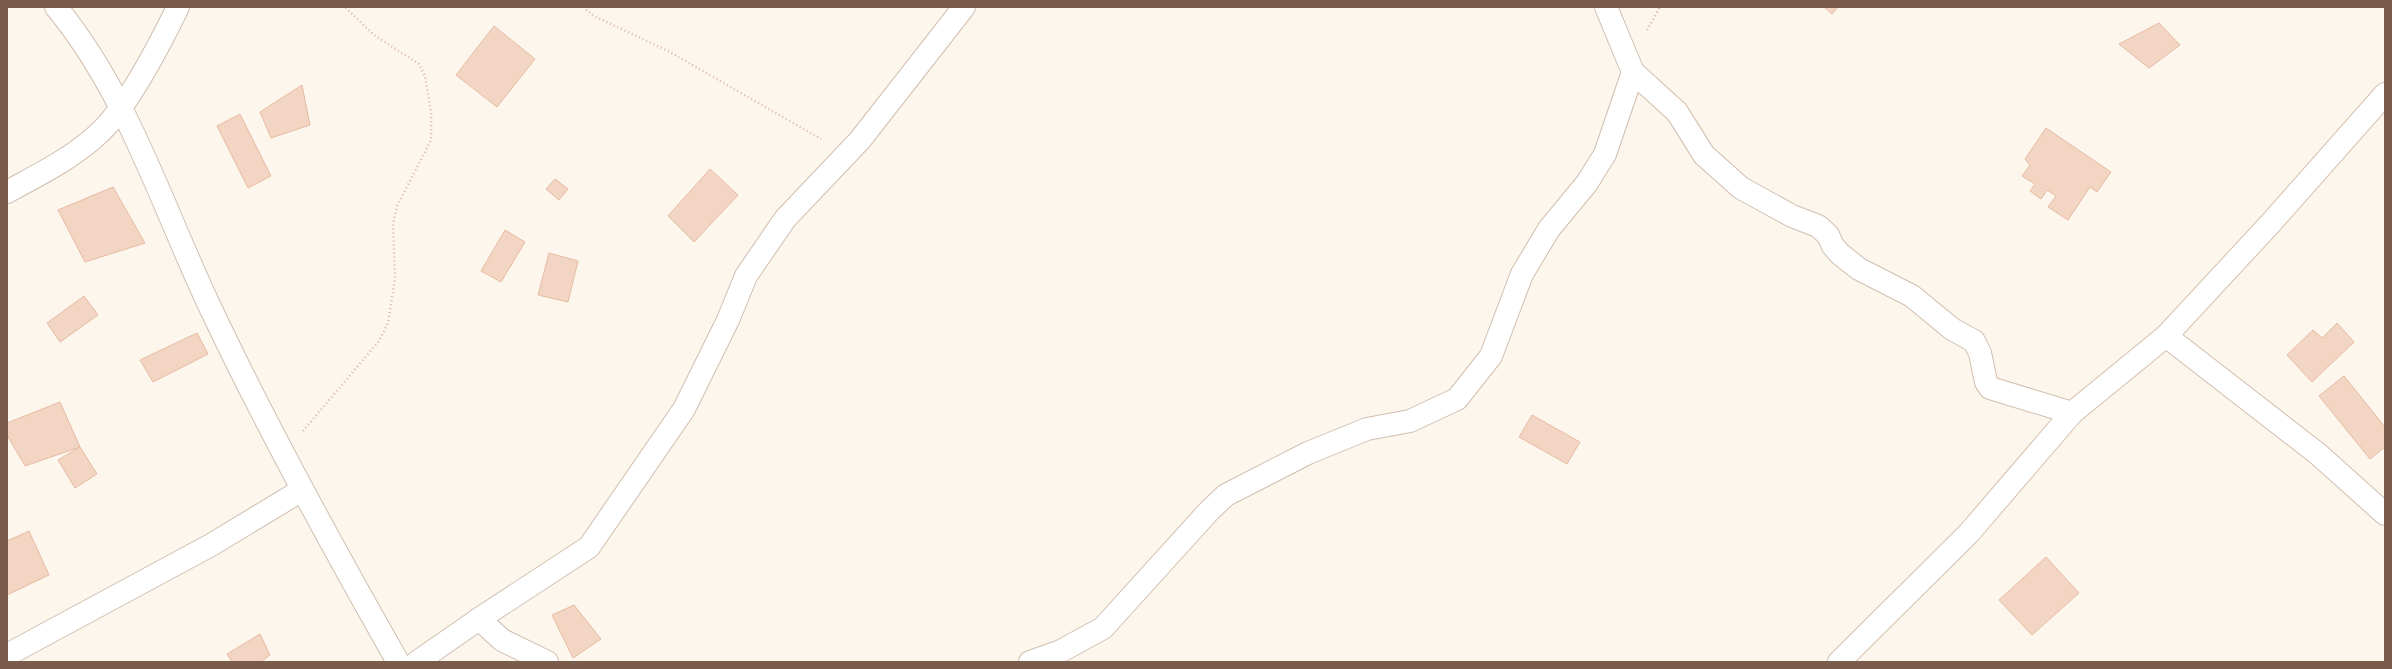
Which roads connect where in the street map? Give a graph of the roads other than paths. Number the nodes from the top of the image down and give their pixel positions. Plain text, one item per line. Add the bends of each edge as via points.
1 (56, 7) edge
2 (178, 7) edge
3 (964, 7) edge
4 (1606, 7) edge
5 (1633, 72) junction
6 (2385, 94) edge
7 (121, 107) junction
8 (7, 192) edge
9 (2166, 336) junction
10 (2072, 413) junction
11 (302, 490) junction
12 (2385, 514) edge
13 (479, 618) junction
14 (7, 655) edge
15 (398, 662) edge
16 (417, 662) edge
17 (547, 662) edge
18 (1030, 662) edge
19 (1839, 662) edge

1 - 7 street via 69,23
2 - 7 street
3 - 13 street via 847,154 785,219 746,276 728,320 684,409 589,547
4 - 5 street
5 - 10 street via 1677,112 1704,155 1741,188 1792,216 1818,226 1828,235 1840,254 1859,269 1912,296 1952,329 1974,342 1980,353 1986,382 1990,388
5 - 18 street via 1605,154 1587,183 1549,229 1522,274 1491,356 1457,399 1410,422 1367,429 1308,453 1226,495 1209,510 1103,628 1061,651
6 - 9 street
7 - 8 street via 98,135 72,156
7 - 11 street via 210,307
9 - 10 street
9 - 12 street via 2318,454
10 - 19 street via 1969,533
11 - 14 street via 211,545
11 - 15 street
13 - 16 street
13 - 17 street via 502,640

